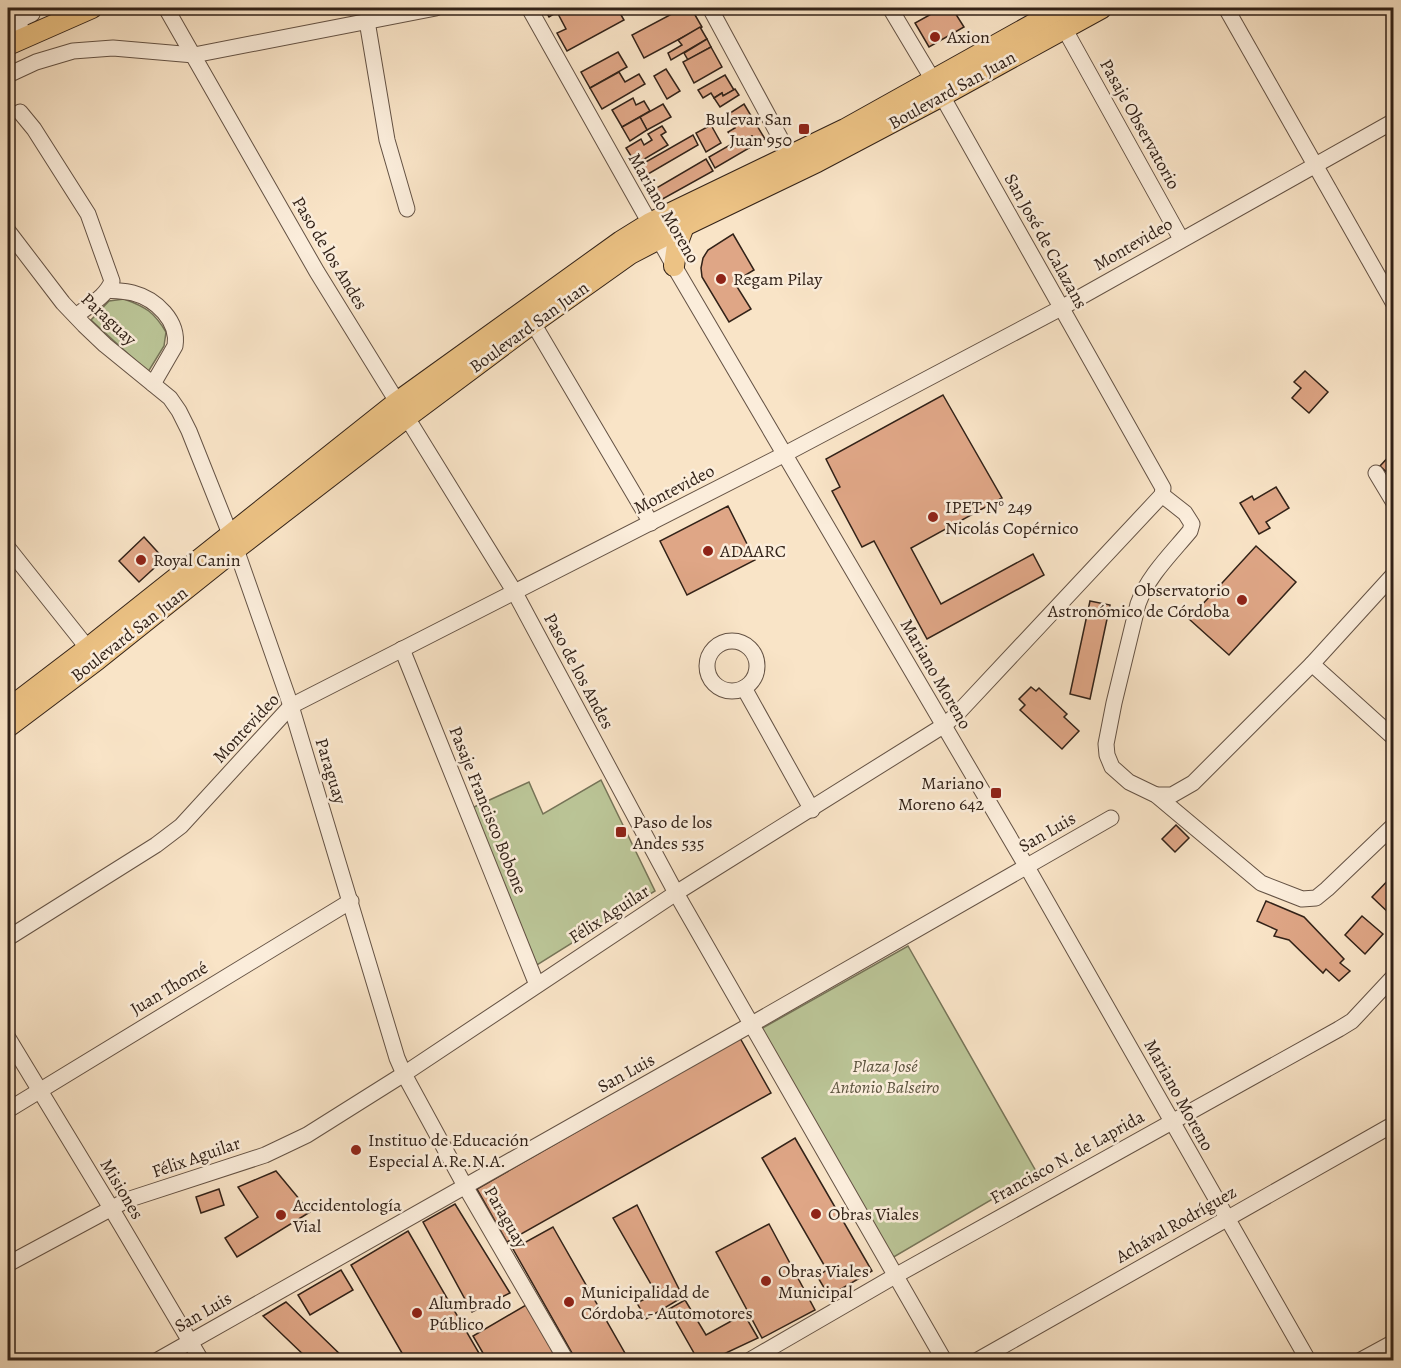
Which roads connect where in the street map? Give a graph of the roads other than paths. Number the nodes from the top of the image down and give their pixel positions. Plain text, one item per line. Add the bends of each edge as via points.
1 (93, 8) edge
2 (166, 8) edge
3 (436, 8) edge
4 (529, 8) edge
5 (710, 8) edge
6 (890, 8) edge
7 (1062, 8) edge
8 (1102, 8) edge
9 (1226, 8) edge
10 (25, 20) edge
11 (367, 21) junction
12 (1064, 28) junction
13 (194, 55) junction
14 (8, 75) edge
15 (938, 88) junction
16 (20, 112) dead end
17 (1394, 121) edge
18 (790, 156) junction
19 (1314, 165) junction
20 (407, 209) dead end
21 (684, 225) junction
22 (8, 231) edge
23 (654, 231) junction
24 (1181, 239) junction
25 (674, 266) junction
26 (109, 290) junction
27 (1394, 304) edge
28 (1061, 308) junction
29 (76, 316) junction
30 (532, 323) junction
31 (153, 384) junction
32 (402, 409) junction
33 (785, 454) junction
34 (1376, 473) dead end
35 (1162, 495) junction
36 (1394, 502) edge
37 (651, 523) junction
38 (233, 542) junction
39 (8, 548) edge
40 (1394, 573) edge
41 (514, 591) junction
42 (402, 649) junction
43 (92, 654) junction
44 (1312, 664) junction
45 (744, 688) dead end
46 (291, 706) junction
47 (8, 709) edge
48 (943, 726) junction
49 (8, 727) edge
50 (1394, 738) edge
51 (1156, 795) junction
52 (812, 810) junction
53 (1111, 818) dead end
54 (1394, 825) edge
55 (1026, 866) junction
56 (676, 893) junction
57 (351, 901) junction
58 (8, 938) edge
59 (1394, 976) edge
60 (537, 985) junction
61 (753, 1024) junction
62 (8, 1038) edge
63 (404, 1074) junction
64 (39, 1090) junction
65 (8, 1110) edge
66 (1171, 1121) junction
67 (1394, 1124) edge
68 (465, 1186) junction
69 (111, 1208) junction
70 (1226, 1218) junction
71 (8, 1264) edge
72 (895, 1276) junction
73 (190, 1342) junction
74 (1394, 1342) edge
75 (158, 1360) edge
76 (201, 1360) edge
77 (566, 1360) edge
78 (750, 1360) edge
79 (944, 1360) edge
80 (978, 1360) edge
81 (1308, 1360) edge
82 (1361, 1360) edge

1 - 10 main road
2 - 13 street, Paso de los Andes
3 - 11 street
4 - 23 street, Mariano Moreno
5 - 18 street
6 - 15 street, San José de Calazans
7 - 15 main road, Boulevard San Juan
8 - 12 main road, Boulevard San Juan
9 - 19 street
11 - 13 street
11 - 20 street via 387,140
12 - 15 main road, Boulevard San Juan
12 - 24 street, Pasaje Observatorio
13 - 14 street via 113,48 73,51
13 - 32 street, Paso de los Andes via 317,272
15 - 18 main road, Boulevard San Juan
15 - 21 main road, Boulevard San Juan via 817,162
15 - 28 street, San José de Calazans
16 - 26 street via 88,214 112,280
17 - 19 street, Montevideo
18 - 23 main road, Boulevard San Juan
19 - 24 street, Montevideo
19 - 27 street
21 - 23 main road, Boulevard San Juan
21 - 25 main road
22 - 29 street, Paraguay
23 - 25 street, Mariano Moreno
23 - 30 main road, Boulevard San Juan via 630,254
23 - 32 main road, Boulevard San Juan via 621,241
24 - 28 street, Montevideo
25 - 33 street, Mariano Moreno
26 - 29 street
26 - 31 street via 150,300 173,325 175,346
28 - 33 street, Montevideo
28 - 35 street, San José de Calazans via 1163,488
29 - 31 street, Paraguay
30 - 32 main road, Boulevard San Juan
30 - 37 street
31 - 38 street, Paraguay via 179,411
32 - 38 main road, Boulevard San Juan
32 - 41 street, Paso de los Andes
33 - 37 street, Montevideo
33 - 48 street, Mariano Moreno
34 - 36 street
35 - 48 street, Félix Aguilar
35 - 51 street via 1185,513 1192,524 1143,592 1107,744 1112,767 1129,782
37 - 41 street, Montevideo
38 - 43 main road, Boulevard San Juan
38 - 46 street, Paraguay
39 - 43 street
40 - 44 street
41 - 42 street, Montevideo
41 - 56 street, Paso de los Andes
42 - 46 street, Montevideo
42 - 60 street, Pasaje Francisco Bobone
43 - 47 main road, Boulevard San Juan
43 - 49 main road, Boulevard San Juan
44 - 50 street
44 - 51 street via 1193,783 1172,795
45 - 52 street
46 - 57 street, Paraguay
46 - 58 street, Montevideo via 182,826
48 - 52 street, Félix Aguilar
48 - 55 street, Mariano Moreno
51 - 54 street via 1261,883 1302,899 1316,898 1327,890
52 - 56 street, Félix Aguilar
53 - 55 street, San Luis
55 - 61 street, San Luis
55 - 66 street, Mariano Moreno
56 - 60 street, Félix Aguilar
56 - 61 street, Paso de los Andes
57 - 63 street, Paraguay
57 - 64 street, Juan Thomé
59 - 66 street, Francisco N. de Laprida via 1352,1021
60 - 63 street, Félix Aguilar
61 - 68 street, San Luis
61 - 72 street, Paso de los Andes
62 - 64 street, Misiones
63 - 68 street, Paraguay
63 - 69 street, Félix Aguilar via 286,1146
64 - 65 street, Juan Thomé
64 - 69 street, Misiones
66 - 70 street, Mariano Moreno
66 - 72 street, Francisco N. de Laprida
67 - 70 street, Achával Rodríguez
68 - 73 street, San Luis
68 - 77 street, Paraguay
69 - 71 street, Félix Aguilar
69 - 73 street, Misiones
70 - 80 street, Achával Rodríguez
70 - 81 street, Mariano Moreno
72 - 78 street, Francisco N. de Laprida
72 - 79 street, Paso de los Andes
73 - 75 street, San Luis
73 - 76 street, Misiones
74 - 82 street

